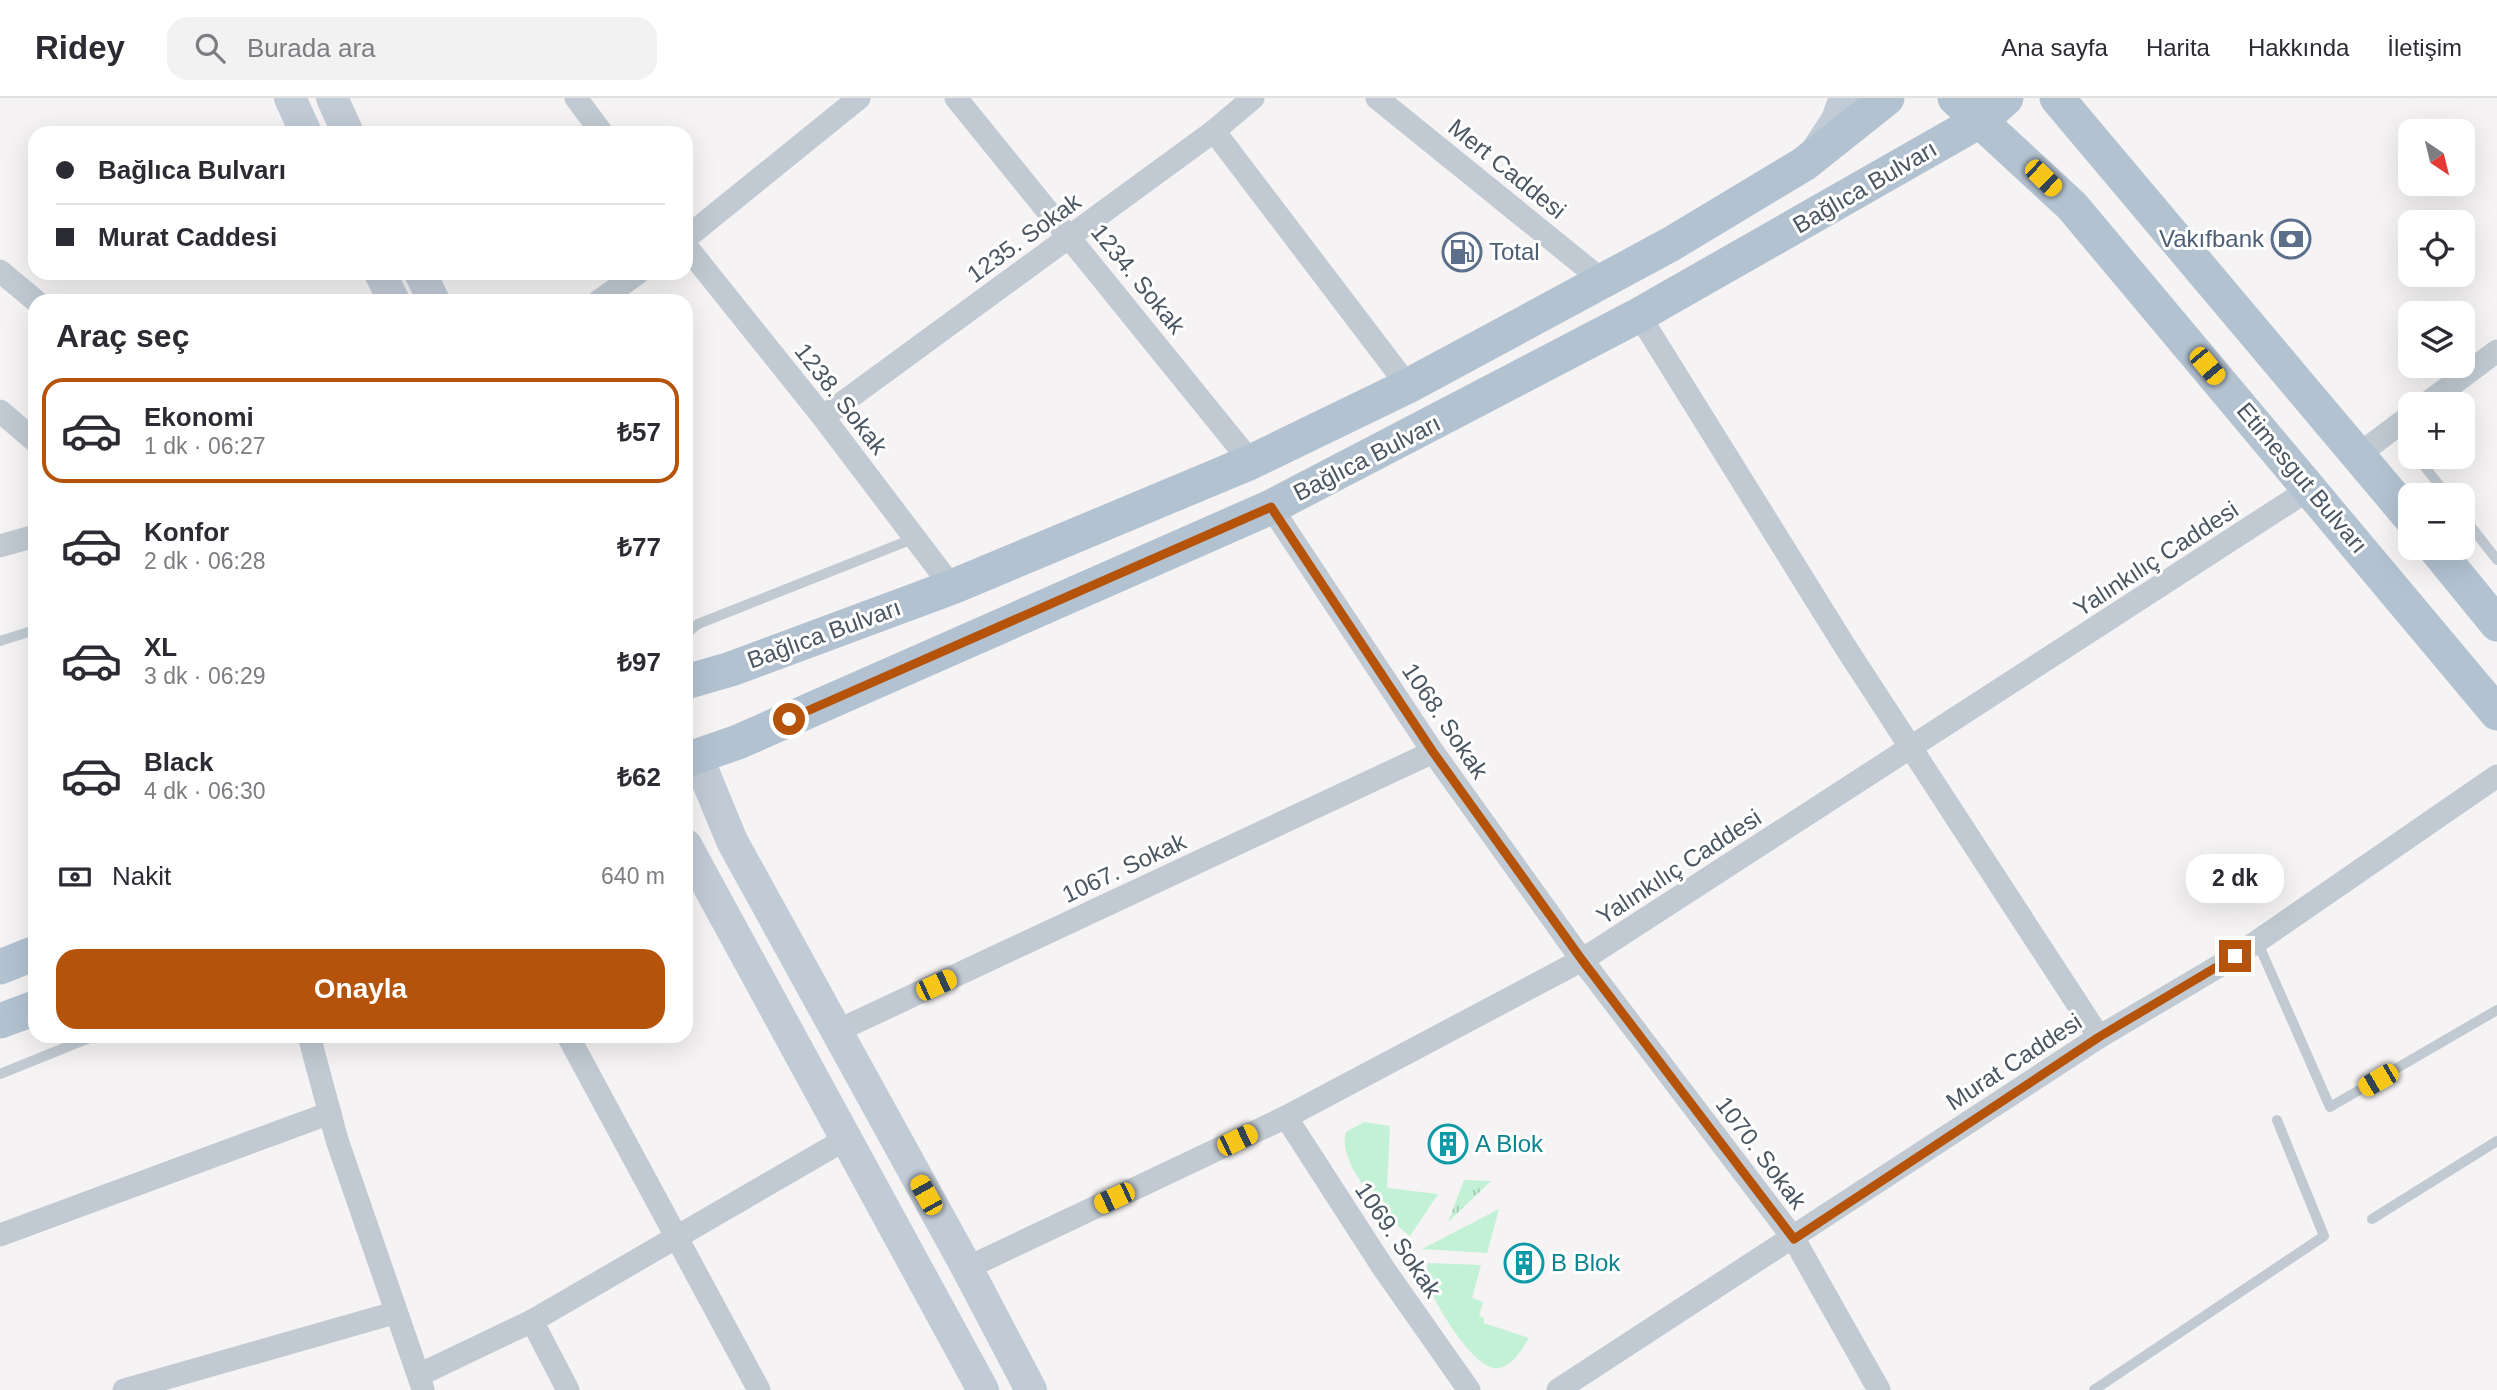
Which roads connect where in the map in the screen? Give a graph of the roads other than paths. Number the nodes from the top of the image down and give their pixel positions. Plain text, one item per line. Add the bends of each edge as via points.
1 (290, 98) edge
2 (332, 98) edge
3 (859, 98) edge
4 (956, 98) edge
5 (1253, 98) edge
6 (1377, 98) edge
7 (1845, 98) edge
8 (1887, 98) edge
9 (1955, 98) edge
10 (2057, 98) edge
11 (587, 102) edge
12 (1994, 109) edge
13 (303, 126) edge
14 (345, 126) edge
15 (599, 126) edge
16 (1214, 131) junction
17 (1804, 164) junction
18 (693, 232) edge
19 (1070, 236) junction
20 (693, 255) edge
21 (0, 271) edge
22 (628, 280) edge
23 (1604, 281) junction
24 (28, 294) edge
25 (609, 294) edge
26 (1639, 315) junction
27 (2497, 351) edge
28 (1408, 386) junction
29 (2442, 392) edge
30 (0, 411) edge
31 (823, 417) junction
32 (2398, 425) edge
33 (28, 435) edge
34 (2358, 455) junction
35 (1251, 462) junction
36 (2426, 469) edge
37 (2438, 483) edge
38 (2311, 488) junction
39 (2398, 503) edge
40 (1271, 507) junction
41 (2475, 532) edge
42 (28, 538) edge
43 (915, 538) junction
44 (0, 545) edge
45 (2445, 560) edge
46 (2497, 560) edge
47 (952, 587) junction
48 (2497, 624) edge
49 (693, 628) edge
50 (28, 632) edge
51 (0, 641) edge
52 (693, 678) edge
53 (2497, 713) edge
54 (1912, 749) junction
55 (693, 750) edge
56 (1433, 752) junction
57 (693, 757) edge
58 (2497, 776) edge
59 (693, 858) edge
60 (2257, 941) junction
61 (28, 956) edge
62 (1582, 960) junction
63 (0, 967) edge
64 (28, 1010) edge
65 (2497, 1010) edge
66 (0, 1021) edge
67 (837, 1031) junction
68 (2099, 1037) junction
69 (77, 1043) edge
70 (311, 1043) edge
71 (572, 1043) edge
72 (0, 1074) edge
73 (330, 1113) junction
74 (1286, 1117) junction
75 (2277, 1120) dead end
76 (844, 1140) junction
77 (2497, 1141) edge
78 (2372, 1219) dead end
79 (0, 1235) edge
80 (677, 1237) junction
81 (1794, 1239) junction
82 (967, 1268) junction
83 (394, 1312) junction
84 (532, 1321) junction
85 (421, 1383) edge
86 (124, 1390) edge
87 (568, 1390) edge
88 (759, 1390) edge
89 (983, 1390) edge
90 (1031, 1390) edge
91 (1469, 1390) edge
92 (1558, 1390) edge
93 (1879, 1390) edge
94 (2095, 1390) edge

1 - 13 main road
2 - 14 main road
3 - 18 street
4 - 19 street, 1234. Sokak
5 - 16 street, 1235. Sokak
6 - 23 street, Mert Caddesi
7 - 17 main road via 1828,136
8 - 17 main road, Bağlıca Bulvarı
9 - 12 main road, Etimesgut Bulvarı
10 - 34 main road
11 - 15 street
12 - 26 main road, Bağlıca Bulvarı
12 - 38 main road, Etimesgut Bulvarı
16 - 19 street, 1235. Sokak
16 - 28 street
17 - 23 main road, Bağlıca Bulvarı
19 - 31 street, 1235. Sokak
19 - 35 street, 1234. Sokak
20 - 31 street, 1238. Sokak
21 - 24 street
22 - 25 street
23 - 28 main road, Bağlıca Bulvarı
26 - 40 main road, Bağlıca Bulvarı
26 - 54 street
27 - 29 street
28 - 35 main road, Bağlıca Bulvarı
30 - 33 street
31 - 43 street, 1238. Sokak
32 - 34 street
34 - 39 main road
35 - 47 main road, Bağlıca Bulvarı
36 - 37 lane
38 - 53 main road, Etimesgut Bulvarı
38 - 54 street, Yalınkılıç Caddesi
40 - 55 main road, Bağlıca Bulvarı via 738,742
40 - 56 street, 1068. Sokak
41 - 46 lane
42 - 44 street
43 - 47 street, 1238. Sokak
43 - 49 lane
45 - 48 main road
47 - 52 main road, Bağlıca Bulvarı
50 - 51 lane
54 - 62 street, Yalınkılıç Caddesi
54 - 68 street
56 - 62 street, 1068. Sokak
56 - 67 street, 1067. Sokak
57 - 67 main road via 732,841
58 - 60 street, Murat Caddesi
59 - 76 main road
60 - 65 lane via 2330,1107
60 - 68 street, Murat Caddesi
61 - 63 main road
62 - 74 street, Yalınkılıç Caddesi
62 - 81 street, 1070. Sokak
64 - 66 main road
67 - 82 main road
68 - 81 street, Murat Caddesi
69 - 72 lane
70 - 73 street
71 - 80 street
73 - 79 street
73 - 83 street
74 - 82 street, Yalınkılıç Caddesi
74 - 91 street, 1069. Sokak
75 - 94 lane via 2324,1236
76 - 80 street
76 - 89 main road
77 - 78 lane
80 - 84 street
80 - 88 street
81 - 92 street, Murat Caddesi
81 - 93 street, 1070. Sokak
82 - 90 main road
83 - 85 street
83 - 86 street
84 - 85 street
84 - 87 street

